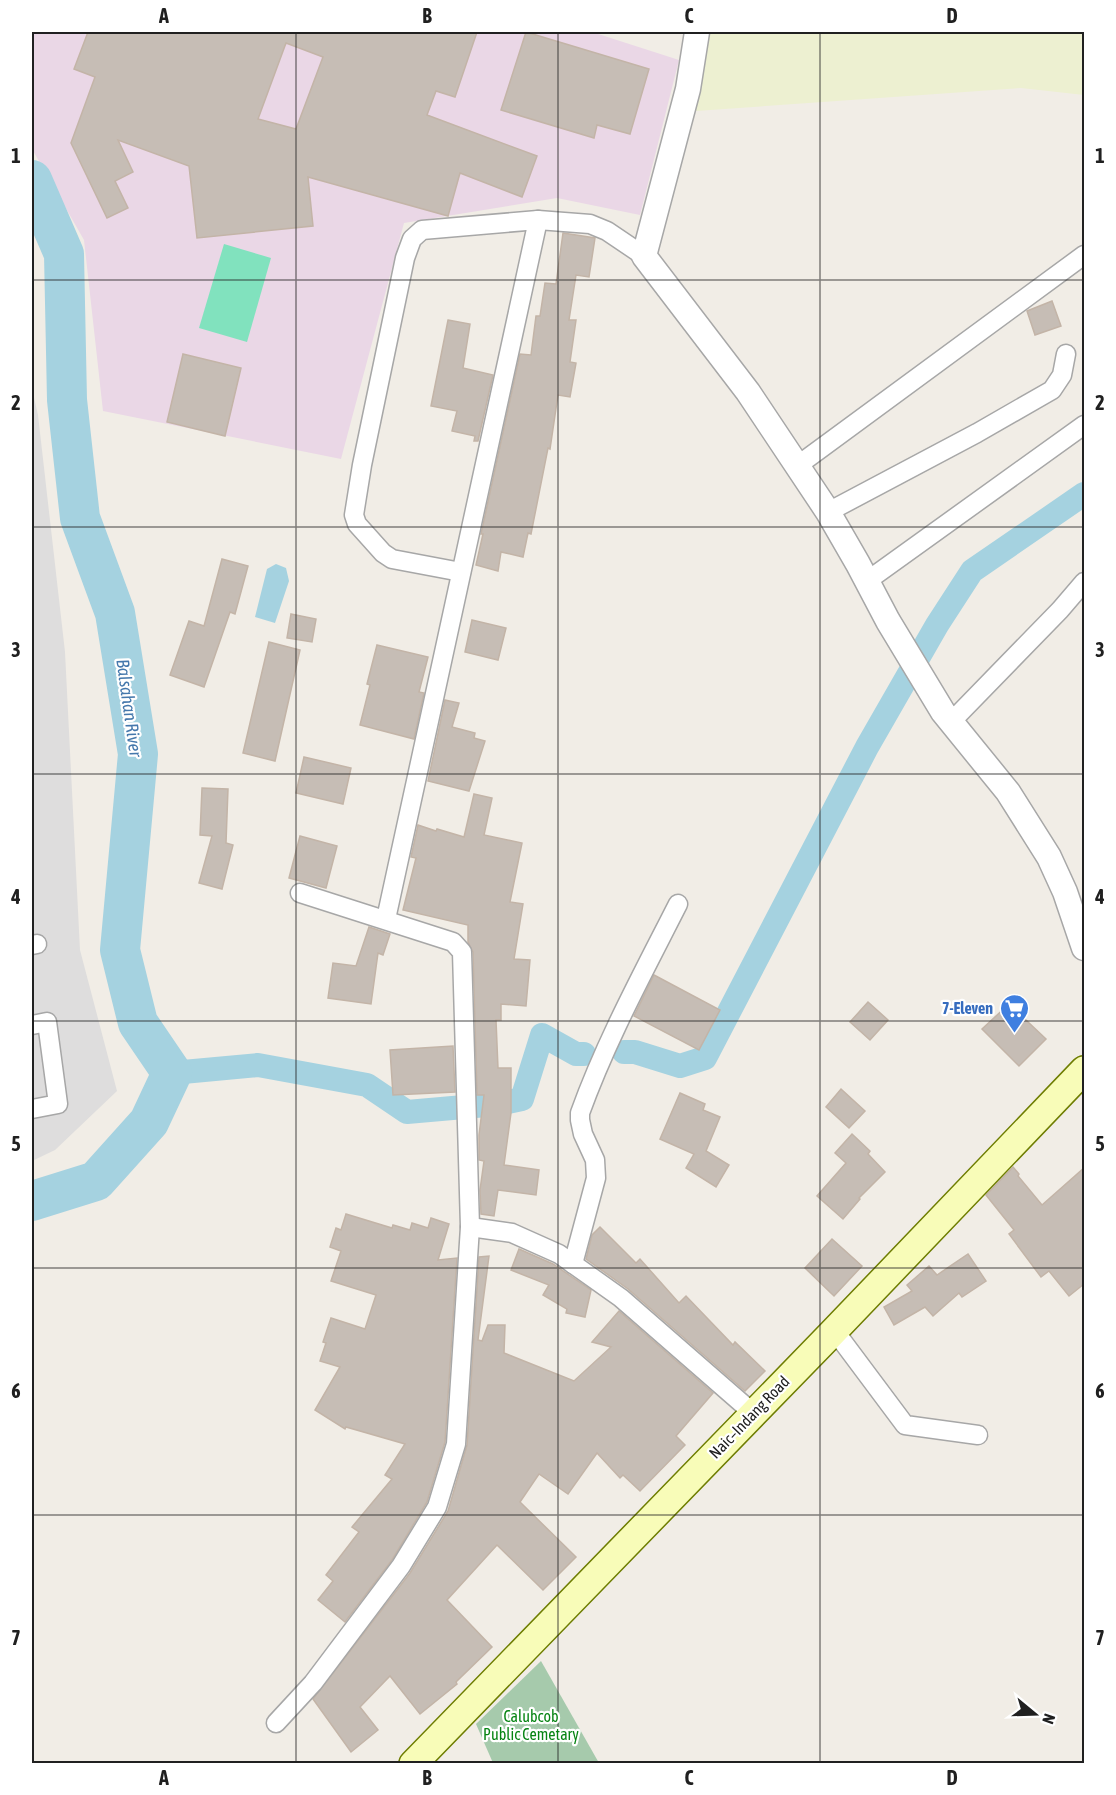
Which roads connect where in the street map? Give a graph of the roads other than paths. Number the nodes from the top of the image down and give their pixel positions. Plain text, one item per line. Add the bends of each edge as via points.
1 (697, 32) edge
2 (538, 220) junction
3 (1084, 255) edge
4 (644, 256) junction
5 (1066, 354) dead end
6 (1084, 425) edge
7 (797, 466) junction
8 (828, 512) junction
9 (460, 573) junction
10 (867, 581) junction
11 (1084, 582) edge
12 (947, 717) junction
13 (300, 893) dead end
14 (678, 904) dead end
15 (386, 920) junction
16 (1084, 948) edge
17 (32, 1025) edge
18 (1084, 1070) edge
19 (32, 1109) edge
20 (470, 1227) junction
21 (573, 1264) junction
22 (834, 1330) junction
23 (753, 1413) junction
24 (978, 1435) dead end
25 (276, 1723) dead end
26 (413, 1764) edge

1 - 4 street via 688,89
2 - 4 street via 590,224
2 - 9 street
2 - 9 street via 422,230 412,239 405,258 354,515 357,524 392,559
3 - 7 street
4 - 7 street via 748,392
5 - 8 street via 1062,375 1052,390
6 - 10 street
7 - 8 street
8 - 10 street
9 - 15 street
10 - 12 street
11 - 12 street via 1060,610
12 - 16 street via 1008,792 1049,857
13 - 15 street
14 - 21 street via 618,1023 580,1113 583,1134 595,1160 596,1178
15 - 20 street via 453,942 462,952
17 - 19 street via 47,1022 58,1104
18 - 22 main road, Naic–Indang Road
20 - 21 street via 512,1233
20 - 25 street via 456,1444 437,1507 401,1566 314,1683
21 - 23 street via 621,1298
22 - 23 main road, Naic–Indang Road
22 - 24 street via 905,1425
23 - 26 main road, Naic–Indang Road

